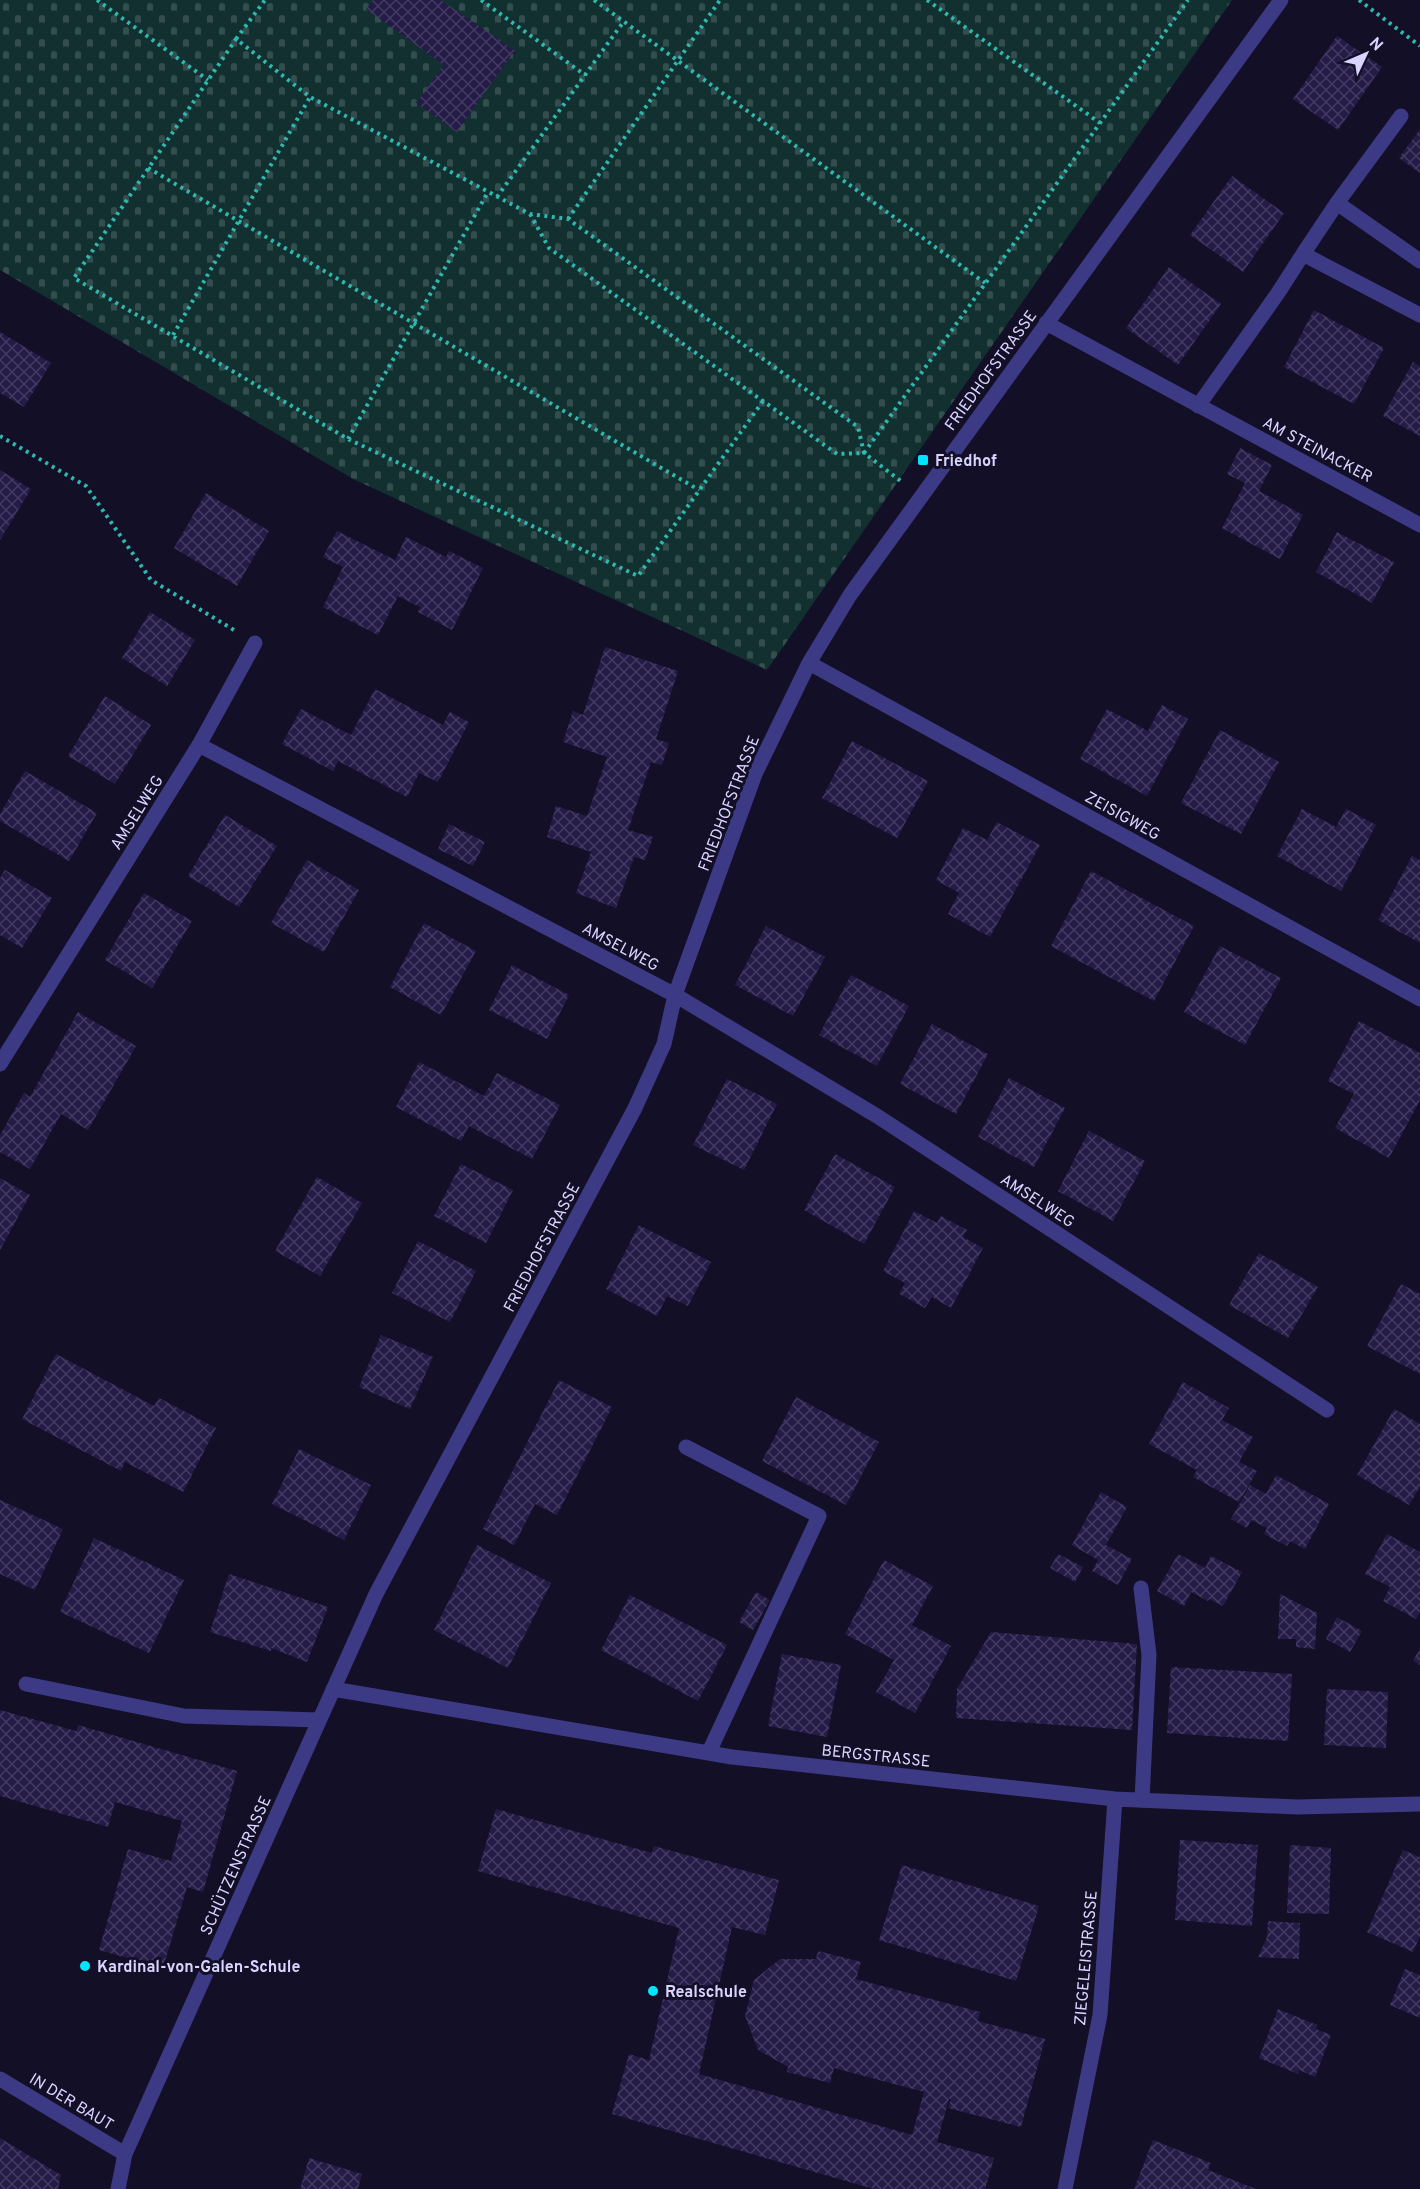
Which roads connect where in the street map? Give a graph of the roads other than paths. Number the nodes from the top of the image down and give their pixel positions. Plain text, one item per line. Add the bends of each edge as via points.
1 (1281, 0) edge
2 (1401, 116) dead end
3 (1336, 202) junction
4 (1303, 254) junction
5 (1420, 261) edge
6 (1420, 315) edge
7 (1046, 323) junction
8 (1198, 406) junction
9 (1420, 525) edge
10 (255, 643) dead end
11 (809, 663) junction
12 (199, 745) junction
13 (675, 995) junction
14 (1420, 999) edge
15 (0, 1064) edge
16 (1327, 1410) dead end
17 (686, 1447) dead end
18 (1141, 1588) dead end
19 (26, 1684) dead end
20 (333, 1689) junction
21 (319, 1720) junction
22 (709, 1752) junction
23 (1115, 1799) junction
24 (1142, 1800) junction
25 (1420, 1804) edge
26 (0, 2079) edge
27 (125, 2154) junction
28 (118, 2189) edge
29 (1065, 2189) edge

1 - 7 street, FRIEDHOFSTRASSE
2 - 3 street
3 - 4 street
3 - 5 street
4 - 6 street
4 - 8 street
7 - 8 street, AM STEINACKER
7 - 11 street, FRIEDHOFSTRASSE via 850,595
8 - 9 street, AM STEINACKER
10 - 12 street
11 - 13 street, FRIEDHOFSTRASSE via 755,774
11 - 14 street, ZEISIGWEG
12 - 13 street, AMSELWEG
12 - 15 street, AMSELWEG
13 - 16 street, AMSELWEG via 877,1116
13 - 20 street, FRIEDHOFSTRASSE via 664,1044 635,1108 376,1594
17 - 22 street via 819,1516
18 - 24 street via 1149,1655
19 - 21 street via 184,1716
20 - 21 street, SCHÜTZENSTRASSE
20 - 22 street, BERGSTRASSE
21 - 27 street, SCHÜTZENSTRASSE
22 - 23 street, BERGSTRASSE
23 - 24 street, BERGSTRASSE
23 - 29 street, ZIEGELEISTRASSE via 1100,2015
24 - 25 street, BERGSTRASSE via 1297,1807
26 - 27 street, IN DER BAUT
27 - 28 street, SCHÜTZENSTRASSE

